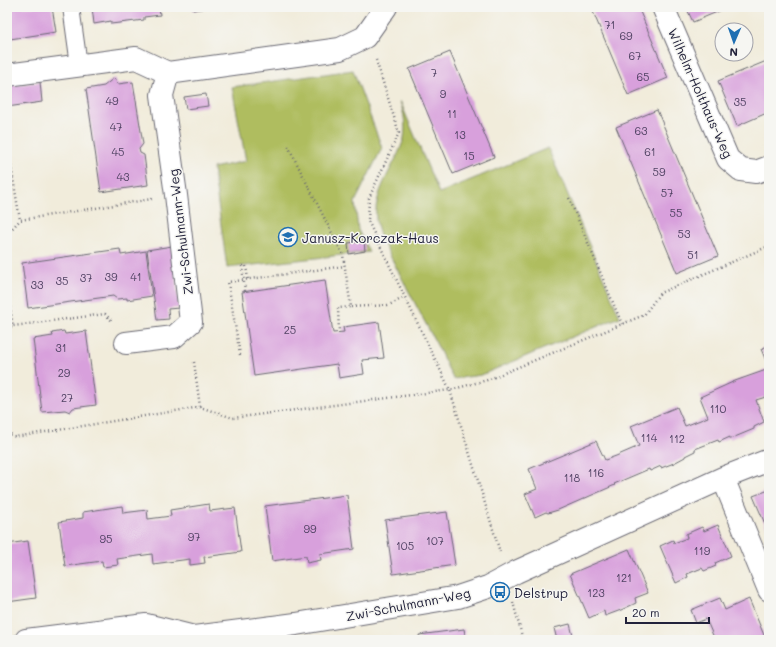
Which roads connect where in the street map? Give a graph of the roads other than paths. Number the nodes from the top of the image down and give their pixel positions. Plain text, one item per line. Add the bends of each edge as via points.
1 (71, 7) edge
2 (386, 7) edge
3 (663, 7) edge
4 (79, 65) junction
5 (168, 73) junction
6 (7, 75) edge
7 (769, 167) edge
8 (126, 344) road end
9 (769, 460) edge
10 (723, 478) junction
11 (769, 590) edge
12 (298, 632) edge
13 (91, 636) edge
14 (26, 640) edge

1 - 4 lane
2 - 5 street via 365,37 340,50
3 - 7 street, Wilhelm-Holthaus-Weg via 728,159 741,170 756,172
4 - 5 street via 136,58
4 - 6 street
5 - 8 street, Zwi-Schulmann-Weg via 162,95 191,322 174,337
9 - 10 street
10 - 11 street
10 - 12 street, Zwi-Schulmann-Weg via 483,589 458,598
12 - 13 street, Zwi-Schulmann-Weg via 194,637 146,625
13 - 14 street, Zwi-Schulmann-Weg

